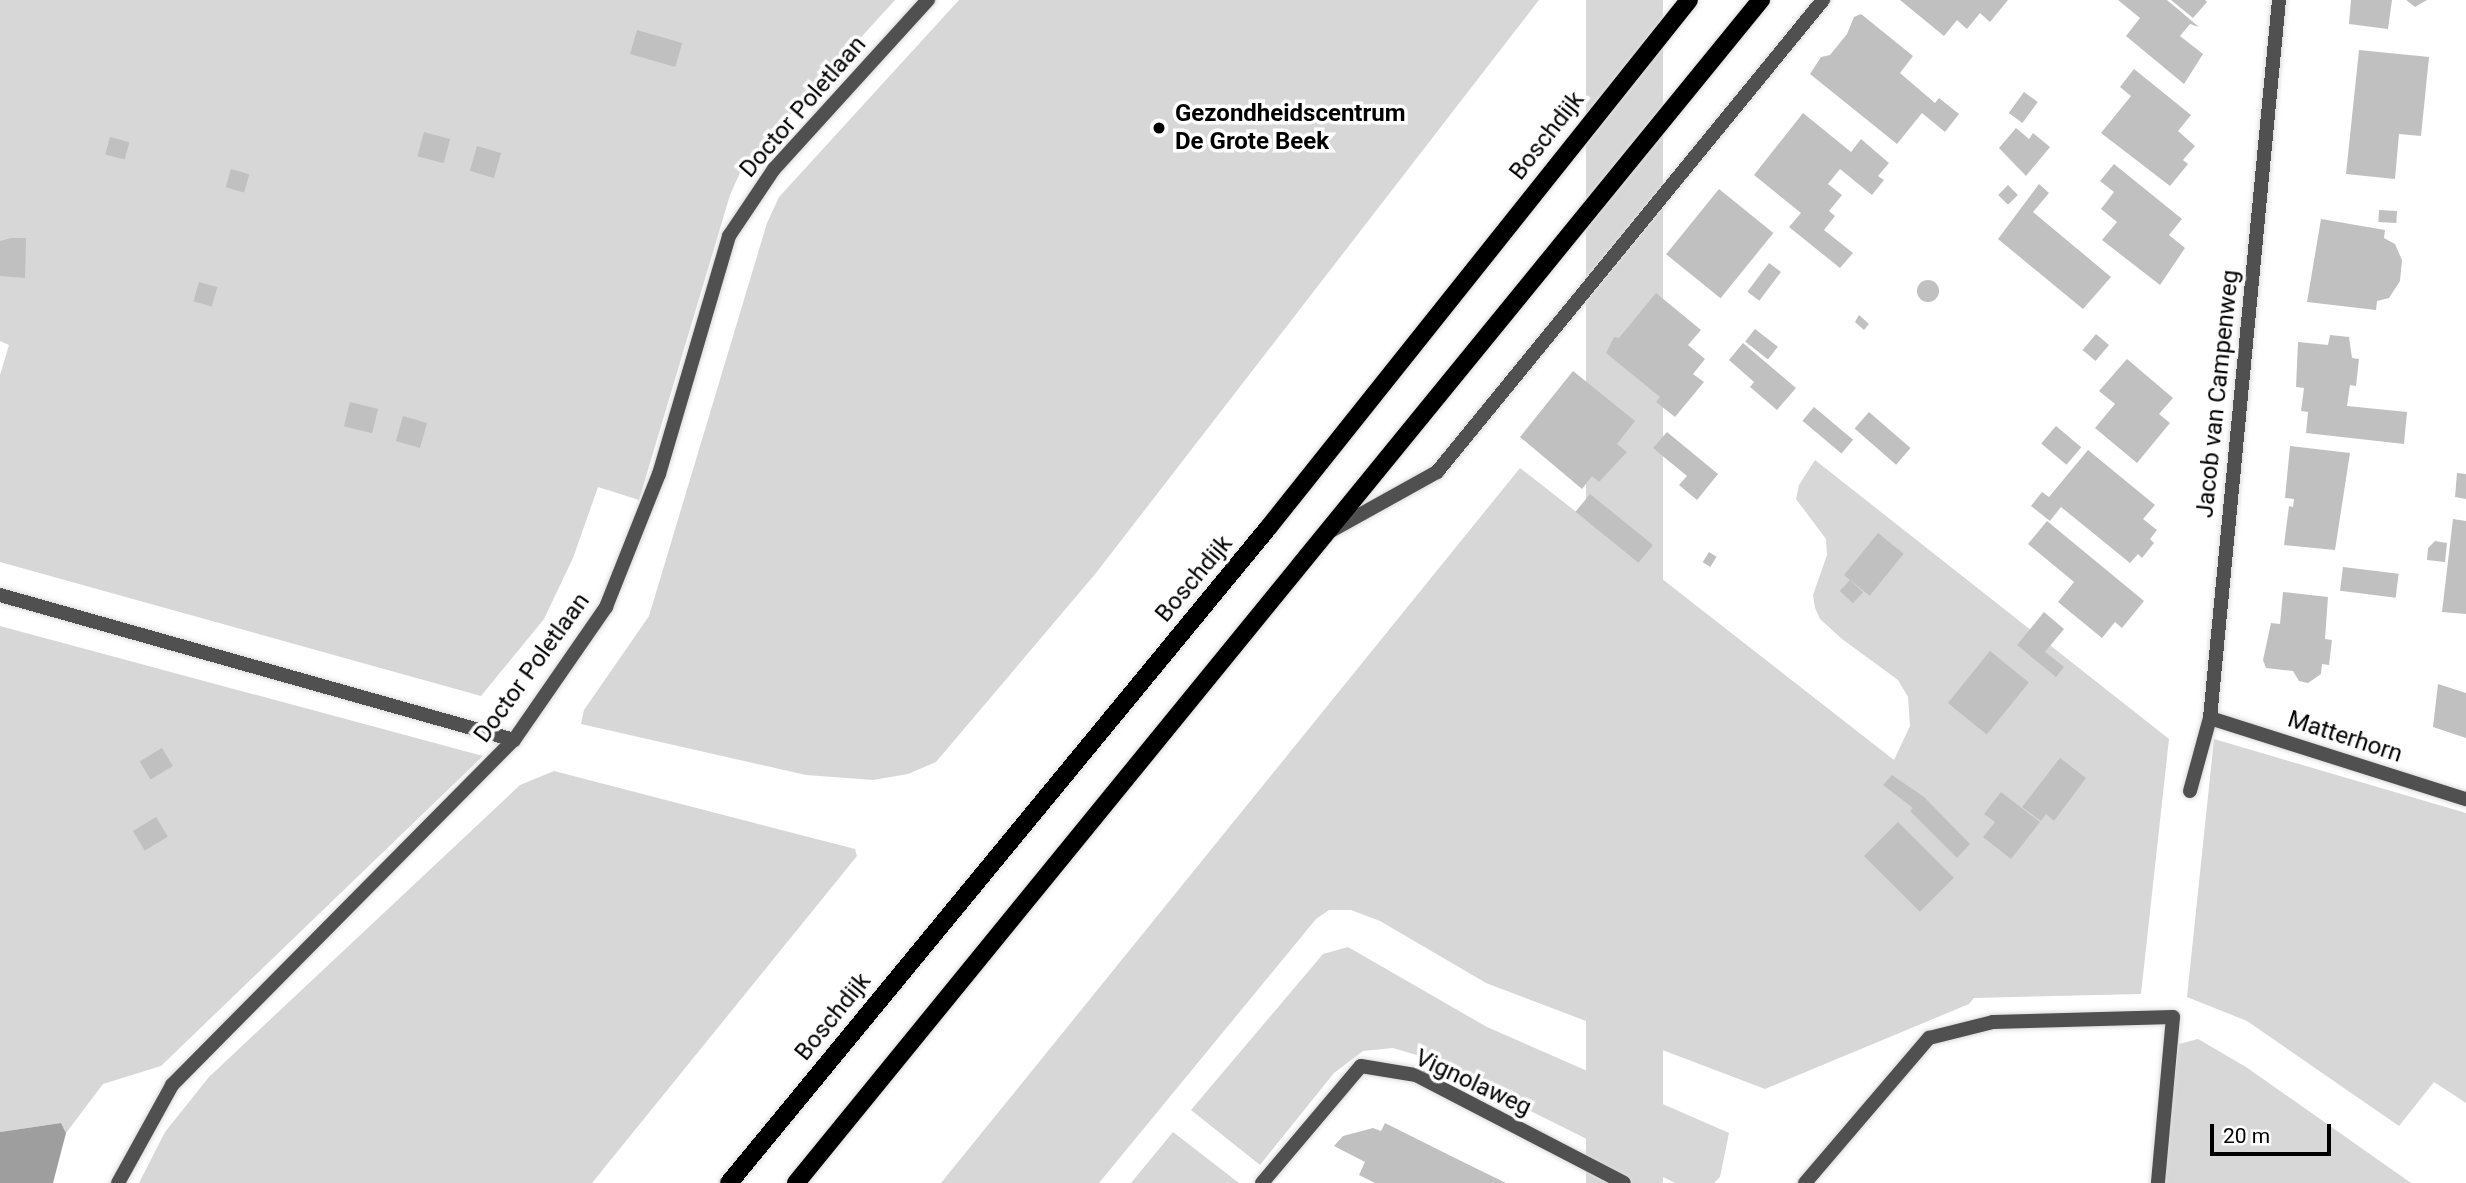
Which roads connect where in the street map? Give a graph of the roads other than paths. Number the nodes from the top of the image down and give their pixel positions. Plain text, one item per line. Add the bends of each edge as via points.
1 (928, 0) edge
2 (1689, 0) edge
3 (1761, 0) edge
4 (1823, 0) edge
5 (2279, 0) edge
6 (1329, 532) junction
7 (0, 595) edge
8 (2210, 718) junction
9 (514, 740) junction
10 (2190, 790) dead end
11 (2466, 799) edge
12 (118, 1183) edge
13 (729, 1183) edge
14 (796, 1183) edge
15 (1262, 1183) edge
16 (1624, 1183) edge
17 (1805, 1183) edge
18 (2158, 1183) edge

1 - 9 street, Doctor Poletlaan via 774,169 729,236 659,474 606,607
2 - 13 main road, Boschdijk via 1268,527
3 - 6 main road
4 - 6 street via 1437,472
5 - 8 street, Jacob van Campenweg
6 - 14 main road
7 - 9 street
8 - 10 street, Jacob van Campenweg
8 - 11 street, Matterhorn
9 - 12 street, Doctor Poletlaan via 172,1085
15 - 16 street, Vignolaweg via 1361,1066 1416,1075
17 - 18 street via 1929,1038 1993,1022 2173,1017

